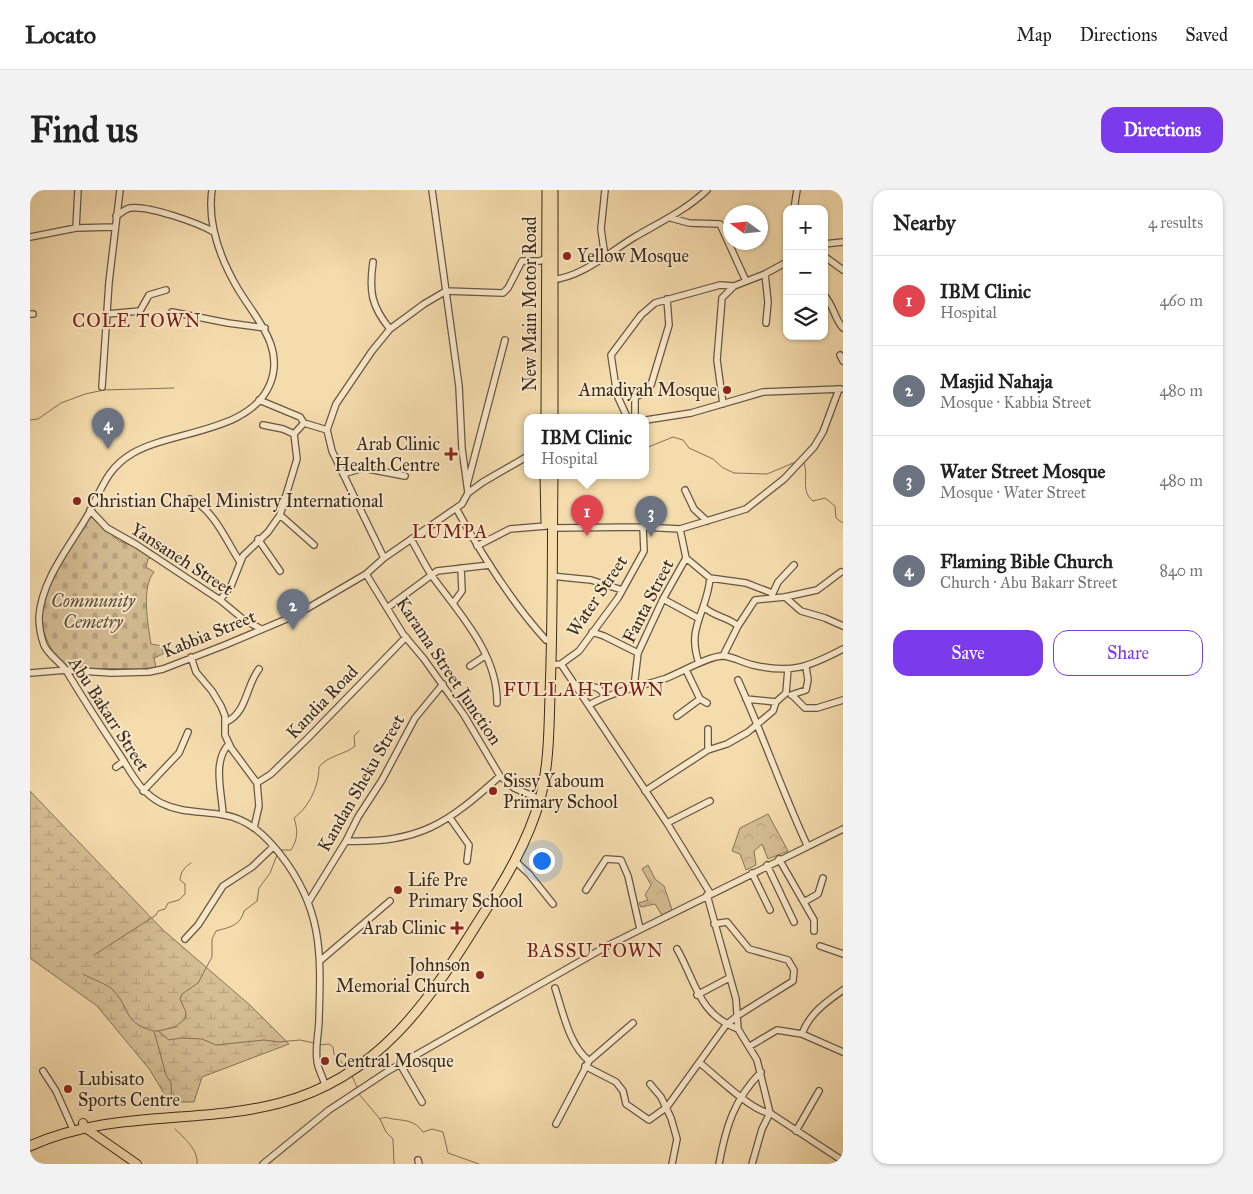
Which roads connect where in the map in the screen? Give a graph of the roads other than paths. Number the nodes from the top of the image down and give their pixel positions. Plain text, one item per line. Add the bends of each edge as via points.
1 (78, 190) edge
2 (120, 190) edge
3 (212, 190) edge
4 (432, 190) edge
5 (547, 190) edge
6 (553, 190) edge
7 (605, 190) edge
8 (707, 190) edge
9 (797, 190) edge
10 (795, 205) edge
11 (116, 216) junction
12 (671, 218) junction
13 (114, 227) junction
14 (76, 228) junction
15 (214, 232) junction
16 (30, 236) edge
17 (843, 242) edge
18 (828, 244) edge
19 (605, 257) junction
20 (546, 258) junction
21 (828, 259) edge
22 (373, 262) dead end
23 (783, 264) edge
24 (843, 270) edge
25 (765, 274) junction
26 (550, 280) junction
27 (746, 281) junction
28 (734, 286) junction
29 (166, 290) dead end
30 (446, 291) junction
31 (667, 299) junction
32 (828, 300) edge
33 (172, 312) dead end
34 (107, 314) junction
35 (766, 323) dead end
36 (265, 328) junction
37 (390, 328) junction
38 (843, 328) edge
39 (505, 340) dead end
40 (102, 387) dead end
41 (841, 389) edge
42 (259, 400) junction
43 (723, 404) junction
44 (546, 414) edge
45 (553, 414) edge
46 (626, 414) edge
47 (634, 414) edge
48 (649, 420) edge
49 (304, 423) junction
50 (263, 425) dead end
51 (327, 430) junction
52 (294, 434) junction
53 (524, 458) edge
54 (343, 474) junction
55 (405, 476) dead end
56 (546, 479) edge
57 (553, 479) edge
58 (468, 485) junction
59 (685, 490) dead end
60 (468, 493) junction
61 (190, 499) dead end
62 (90, 510) junction
63 (457, 510) junction
64 (280, 514) junction
65 (707, 521) junction
66 (549, 527) junction
67 (643, 527) junction
68 (680, 529) junction
69 (258, 539) junction
70 (411, 539) junction
71 (314, 544) dead end
72 (477, 546) junction
73 (384, 558) junction
74 (686, 558) junction
75 (240, 562) junction
76 (490, 565) junction
77 (794, 566) dead end
78 (461, 568) junction
79 (280, 571) dead end
80 (841, 572) dead end
81 (366, 574) junction
82 (432, 574) junction
83 (551, 576) junction
84 (710, 578) junction
85 (755, 586) junction
86 (622, 590) junction
87 (772, 595) junction
88 (785, 597) junction
89 (663, 599) junction
90 (220, 600) junction
91 (755, 600) junction
92 (454, 602) junction
93 (387, 608) junction
94 (704, 608) junction
95 (698, 618) junction
96 (738, 626) junction
97 (843, 626) edge
98 (261, 629) junction
99 (592, 632) junction
100 (406, 637) junction
101 (546, 640) junction
102 (843, 649) edge
103 (638, 653) junction
104 (485, 656) junction
105 (723, 656) junction
106 (191, 657) junction
107 (699, 663) junction
108 (561, 664) junction
109 (551, 665) junction
110 (470, 666) dead end
111 (806, 667) junction
112 (259, 669) dead end
113 (788, 669) junction
114 (67, 670) junction
115 (686, 670) junction
116 (30, 673) edge
117 (738, 680) dead end
118 (443, 684) junction
119 (634, 687) junction
120 (578, 689) junction
121 (789, 694) junction
122 (605, 696) junction
123 (700, 699) junction
124 (746, 699) junction
125 (843, 700) edge
126 (776, 702) junction
127 (497, 703) dead end
128 (707, 703) dead end
129 (588, 705) junction
130 (677, 716) dead end
131 (226, 722) junction
132 (757, 723) junction
133 (708, 729) dead end
134 (188, 732) dead end
135 (229, 744) junction
136 (708, 750) junction
137 (124, 761) junction
138 (116, 766) dead end
139 (500, 776) junction
140 (257, 784) junction
141 (645, 790) junction
142 (143, 791) junction
143 (535, 796) junction
144 (710, 801) dead end
145 (223, 815) junction
146 (450, 818) junction
147 (667, 823) junction
148 (254, 828) junction
149 (843, 829) edge
150 (346, 841) junction
151 (807, 846) junction
152 (274, 847) junction
153 (779, 859) junction
154 (514, 860) junction
155 (467, 861) dead end
156 (767, 865) junction
157 (752, 873) junction
158 (824, 878) dead end
159 (586, 890) dead end
160 (708, 894) junction
161 (309, 901) junction
162 (390, 901) dead end
163 (804, 902) junction
164 (553, 904) dead end
165 (770, 910) dead end
166 (794, 922) dead end
167 (714, 924) junction
168 (640, 929) junction
169 (814, 931) dead end
170 (185, 939) dead end
171 (820, 946) dead end
172 (677, 949) dead end
173 (843, 954) edge
174 (320, 960) junction
175 (729, 978) junction
176 (555, 988) dead end
177 (843, 990) edge
178 (698, 995) junction
179 (737, 1016) junction
180 (633, 1023) dead end
181 (726, 1025) junction
182 (738, 1029) junction
183 (802, 1034) junction
184 (750, 1046) junction
185 (843, 1052) edge
186 (700, 1063) junction
187 (400, 1064) junction
188 (587, 1064) junction
189 (43, 1071) dead end
190 (761, 1072) junction
191 (324, 1082) junction
192 (650, 1084) dead end
193 (819, 1091) dead end
194 (740, 1095) junction
195 (422, 1102) dead end
196 (667, 1107) junction
197 (770, 1113) junction
198 (556, 1124) dead end
199 (84, 1125) junction
200 (72, 1127) junction
201 (796, 1131) junction
202 (30, 1141) edge
203 (30, 1146) edge
204 (843, 1161) edge
205 (137, 1164) edge
206 (263, 1164) edge
207 (672, 1164) edge
208 (719, 1164) edge
209 (752, 1164) edge

1 - 14 street
2 - 11 street
3 - 15 street, Abu Bakarr Street
4 - 30 street
5 - 20 highway, New Main Motor Road
6 - 26 highway, New Main Motor Road
7 - 19 street via 601,229
8 - 12 street
9 - 10 street
11 - 13 street
11 - 15 street via 137,208 178,218
12 - 19 street via 647,229
12 - 27 street via 683,223 720,224
13 - 14 street
13 - 34 street
14 - 16 street
15 - 36 street, Abu Bakarr Street via 230,275
17 - 18 street
19 - 26 street via 573,275
20 - 26 highway, New Main Motor Road
20 - 30 street via 522,261 503,292
21 - 24 street
22 - 37 street via 373,300 376,310
23 - 25 street
25 - 27 street
25 - 35 street
26 - 44 highway, New Main Motor Road
26 - 45 highway, New Main Motor Road
27 - 28 street
28 - 31 street via 720,286
28 - 43 street via 720,303 717,360
29 - 34 street via 149,295 140,312
30 - 37 street
30 - 58 street
31 - 46 street via 655,303 641,315 611,355 617,395
31 - 47 street via 669,326 651,385 646,392 635,397
32 - 38 street
33 - 36 street
34 - 40 street
36 - 42 street, Abu Bakarr Street via 274,359 269,386
37 - 51 street via 336,404
39 - 58 street
41 - 43 street via 776,390
41 - 65 street via 814,447 784,479 746,509
42 - 49 street via 300,416
42 - 62 street, Abu Bakarr Street via 226,422 156,442 124,459 102,484
43 - 48 street
49 - 51 street
49 - 52 street
50 - 52 street
51 - 54 street
52 - 64 street via 297,459
53 - 60 street
54 - 55 street via 363,468
54 - 73 street
56 - 66 highway
57 - 66 highway
58 - 60 street
59 - 65 street via 690,504
60 - 63 street
61 - 75 street via 216,524
62 - 90 street, Yansaneh Street via 107,528
62 - 114 street, Abu Bakarr Street via 49,581 40,610 44,645
63 - 70 street, Kabbia Street
63 - 72 street
64 - 69 street via 268,532
64 - 71 street
65 - 68 street
66 - 67 street
66 - 72 street via 510,529
66 - 83 highway
66 - 101 highway
67 - 68 street
67 - 86 street, Water Street via 644,551
68 - 74 street, Fanta Street
69 - 75 street
69 - 79 street
70 - 73 street, Kabbia Street
70 - 82 street
72 - 76 street
73 - 81 street, Kabbia Street
74 - 84 street
74 - 89 street, Fanta Street
75 - 90 street via 231,586
76 - 78 street
76 - 101 street
77 - 87 street via 778,582
78 - 82 street
78 - 92 street via 462,591
80 - 88 street via 817,590
81 - 93 street, Karama Street Junction
81 - 98 street, Kabbia Street via 296,615
82 - 92 street
82 - 93 street via 410,594
83 - 86 street via 591,580
83 - 109 highway
84 - 85 street
84 - 94 street
85 - 87 street
85 - 91 street
86 - 99 street, Water Street
87 - 88 street
87 - 91 street
88 - 97 street via 801,611
89 - 95 street
89 - 103 street, Fanta Street
90 - 98 street, Yansaneh Street via 243,620
91 - 96 street
92 - 104 street
93 - 100 street, Karama Street Junction
94 - 95 street
94 - 96 street
95 - 107 street via 694,629 694,648
96 - 105 street
98 - 106 street, Kabbia Street
99 - 103 street
99 - 108 street, Water Street via 579,651
100 - 118 street, Karama Street Junction
100 - 140 street, Kandia Road via 308,738
101 - 143 highway via 543,744
102 - 111 street
103 - 119 street, Fanta Street
104 - 110 street
104 - 127 street via 494,677
105 - 107 street
105 - 113 street via 772,670
106 - 114 street, Kabbia Street via 164,669 136,674
106 - 131 street via 196,672 221,706
107 - 115 street
108 - 109 street
108 - 120 street
109 - 154 highway via 547,752 540,798
111 - 113 street
111 - 121 street via 806,690
112 - 131 street via 241,708
113 - 121 street
114 - 116 street, Kabbia Street
114 - 137 street, Abu Bakarr Street
115 - 119 street
115 - 123 street
117 - 124 street
118 - 139 street, Karama Street Junction
118 - 150 street, Kandan Sheku Street via 415,718
119 - 122 street
120 - 122 street via 598,687
120 - 129 street
121 - 125 street via 805,708
121 - 126 street
122 - 129 street
123 - 128 street
123 - 130 street
124 - 126 street
124 - 132 street
126 - 132 street via 773,711
129 - 141 street
131 - 135 street via 225,735
132 - 136 street via 739,738
132 - 151 street
133 - 136 street
134 - 142 street via 179,753
135 - 140 street
135 - 145 street via 224,749 220,766
136 - 141 street
137 - 138 street
137 - 142 street, Abu Bakarr Street
139 - 143 street, Karama Street Junction via 514,788
139 - 146 street
140 - 148 street via 260,806
141 - 147 street
142 - 145 street, Abu Bakarr Street via 170,807
143 - 191 highway via 506,867 430,990 382,1044 352,1067
144 - 147 street
145 - 148 street, Abu Bakarr Street
146 - 150 street via 423,832 406,836 365,842
146 - 155 street via 469,845
147 - 160 street
148 - 152 street, Abu Bakarr Street
149 - 151 street
150 - 161 street, Kandan Sheku Street
151 - 153 street
152 - 161 street, Abu Bakarr Street
152 - 170 street via 252,867 223,886 198,926
153 - 156 street
153 - 163 street
154 - 164 street
154 - 199 highway via 492,901 433,993 411,1021 354,1070 320,1089 280,1103 241,1110
156 - 157 street
156 - 166 street
157 - 160 street
157 - 165 street
158 - 163 street via 818,894
159 - 168 street via 606,859 621,860 628,876
160 - 167 street
160 - 168 street
161 - 174 street
162 - 174 street
163 - 169 street via 814,920
167 - 175 street
167 - 179 street via 727,922 749,950 788,960 794,970 793,982
168 - 187 street
171 - 173 street
172 - 178 street
174 - 191 street via 316,1061
175 - 178 street
175 - 179 street via 736,999
176 - 188 street via 574,1040
177 - 183 street via 812,1017
178 - 181 street via 714,1016
179 - 181 street
179 - 182 street
180 - 188 street
181 - 182 street
181 - 186 street
182 - 184 street
183 - 184 street via 777,1030
183 - 185 street
184 - 190 street
186 - 194 street
186 - 196 street
187 - 195 street
187 - 206 street via 330,1110
188 - 196 street via 616,1082 623,1091 626,1104 646,1119 656,1117
188 - 198 street
189 - 200 street
190 - 194 street
190 - 197 street
191 - 199 highway via 279,1099 125,1116
192 - 196 street
193 - 201 street
194 - 197 street via 759,1111
194 - 208 street via 724,1134
196 - 207 street via 676,1139
197 - 201 street
197 - 209 street
199 - 200 highway
199 - 203 highway
199 - 205 main road
200 - 202 highway
201 - 204 street

